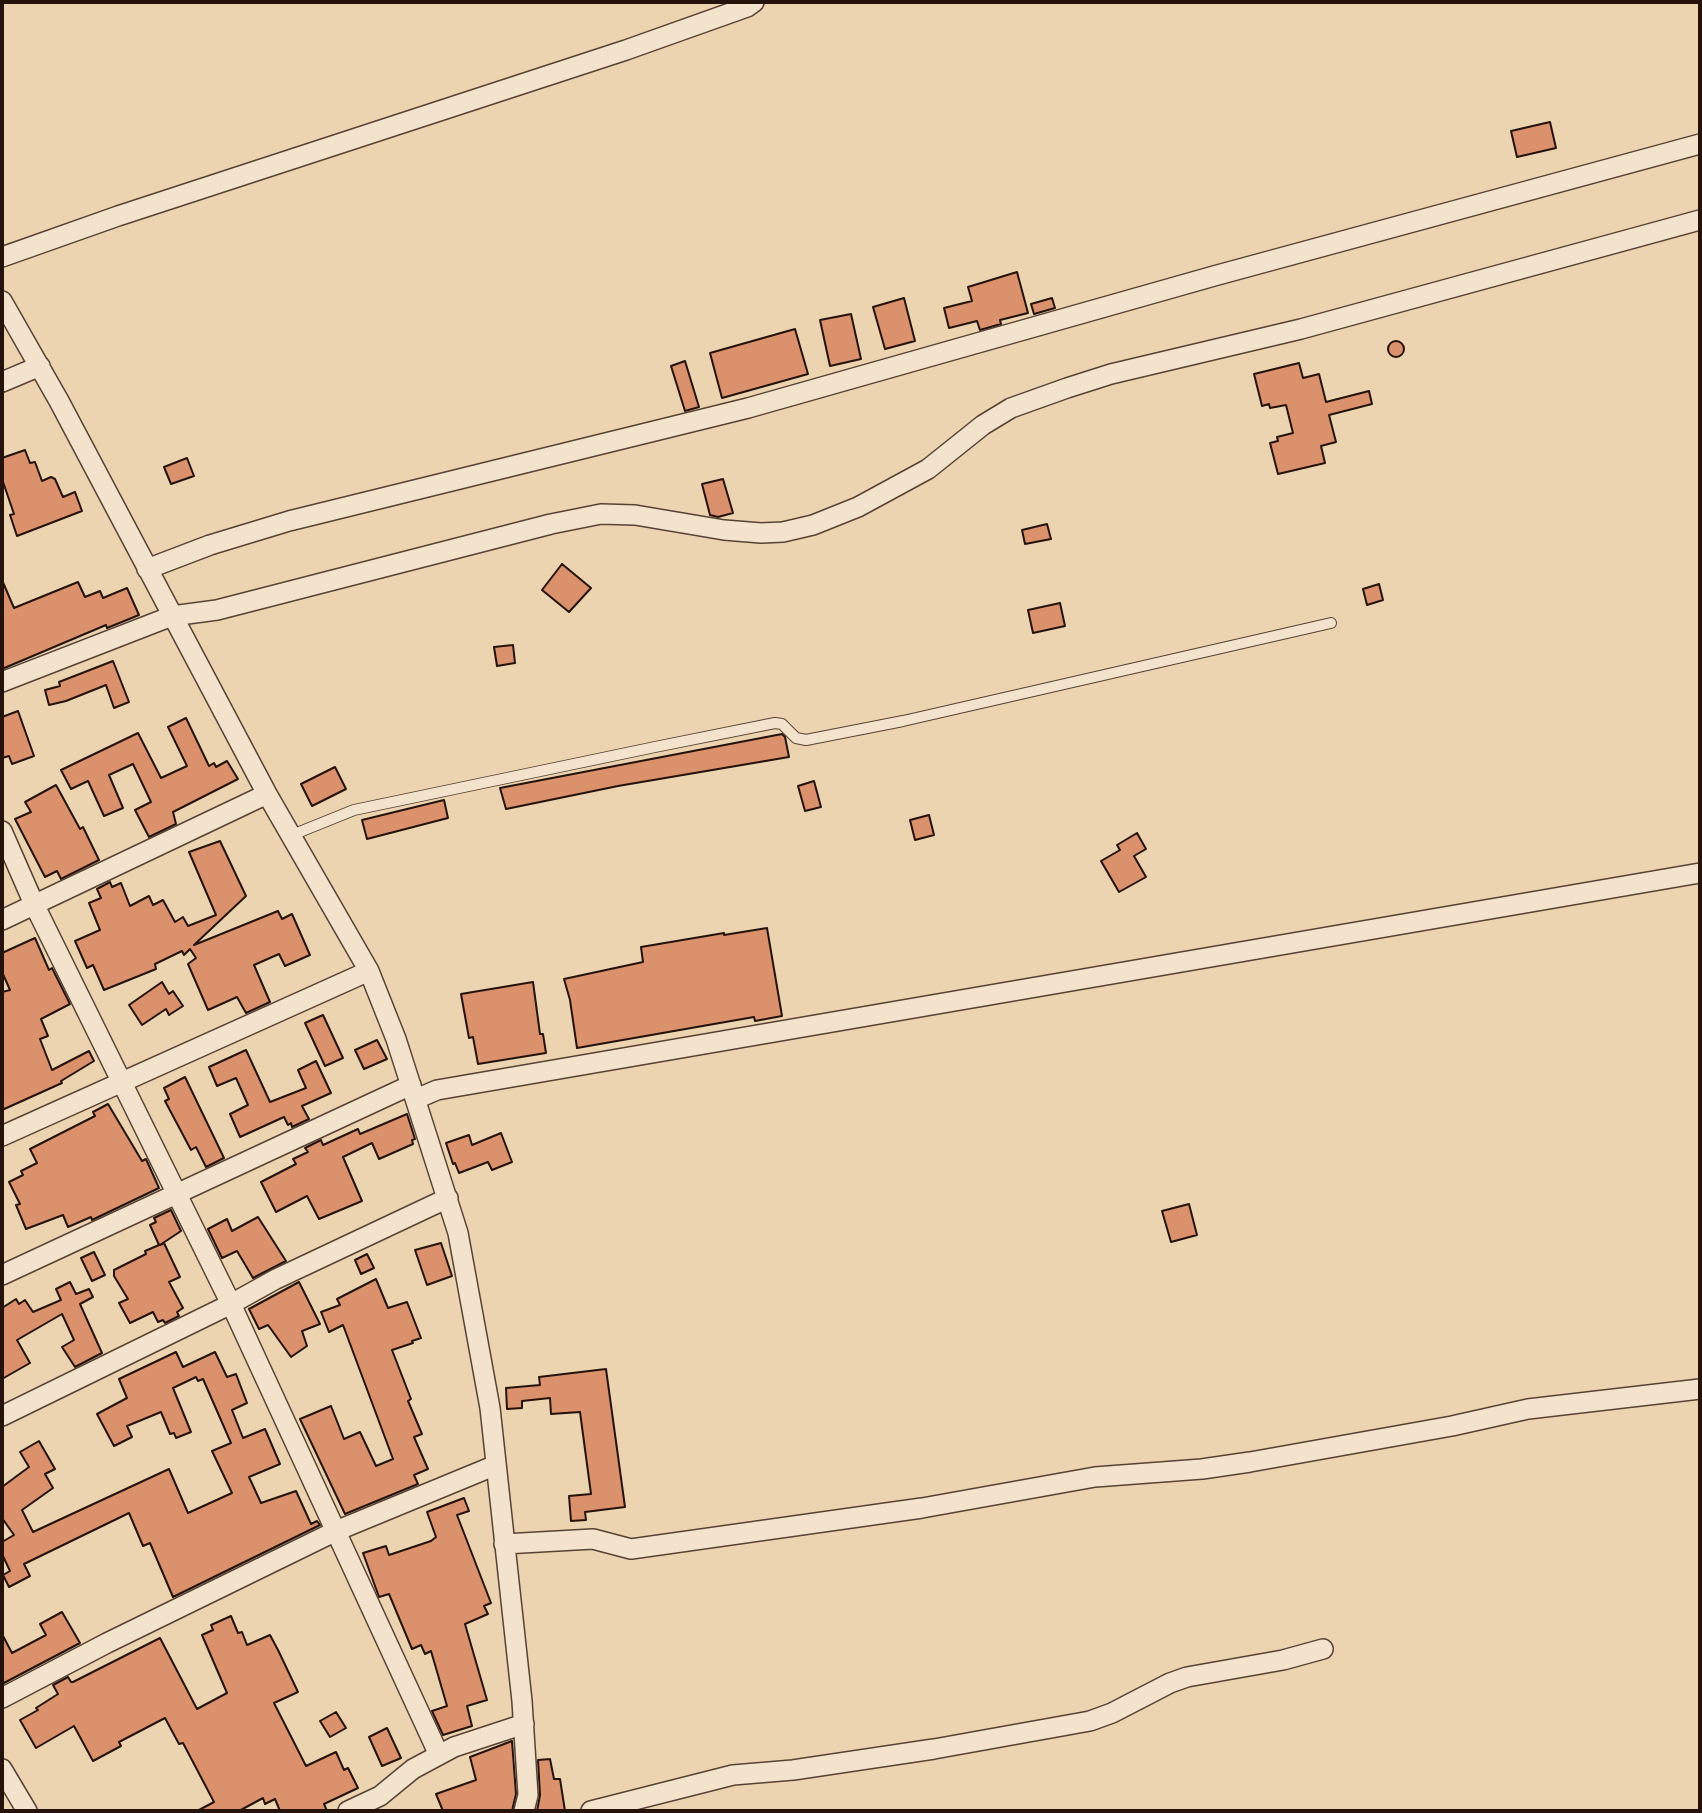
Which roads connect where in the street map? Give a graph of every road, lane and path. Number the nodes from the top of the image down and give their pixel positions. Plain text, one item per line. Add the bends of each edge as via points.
1 (754, 2) edge
2 (1700, 144) edge
3 (1700, 220) edge
4 (2, 257) edge
5 (2, 301) edge
6 (40, 366) junction
7 (2, 382) edge
8 (147, 569) junction
9 (172, 616) junction
10 (1331, 623) dead end
11 (2, 682) edge
12 (267, 794) junction
13 (2, 831) edge
14 (292, 835) junction
15 (1700, 873) edge
16 (34, 904) junction
17 (2, 920) edge
18 (369, 971) junction
19 (124, 1082) junction
20 (414, 1092) junction
21 (2, 1136) edge
22 (178, 1194) junction
23 (448, 1198) junction
24 (2, 1275) edge
25 (232, 1304) junction
26 (1700, 1389) edge
27 (2, 1416) edge
28 (496, 1465) junction
29 (335, 1531) junction
30 (504, 1544) junction
31 (1323, 1649) dead end
32 (2, 1698) edge
33 (524, 1724) junction
34 (439, 1755) junction
35 (3, 1773) edge
36 (27, 1811) edge
37 (348, 1811) edge
38 (524, 1811) edge
39 (591, 1811) edge

1 - 4 street via 626,50
2 - 8 street via 748,408 289,521
3 - 9 street via 1067,388 1011,408 928,469 858,507 813,525 761,533 601,514 216,610
5 - 6 street
6 - 7 street
6 - 8 street
8 - 9 street
9 - 11 street
9 - 12 street
10 - 14 lane via 806,740 775,723 655,747 354,810
12 - 14 street
12 - 16 street
13 - 16 street
14 - 18 street
15 - 20 street
16 - 17 street
16 - 19 street
18 - 19 street
18 - 20 street
19 - 21 street
19 - 22 street
20 - 22 street
20 - 23 street
22 - 24 street
22 - 25 street
23 - 25 street
23 - 28 street via 466,1265
25 - 27 street
25 - 29 street
26 - 30 street via 1528,1409 1238,1464 1095,1477 922,1508 631,1549 593,1539
28 - 29 street
28 - 30 street
29 - 32 street
29 - 34 street
30 - 33 street
31 - 39 street via 1187,1677 1090,1721 896,1755 733,1775
33 - 34 street
33 - 38 street via 528,1796
34 - 37 street via 380,1796
35 - 36 street

